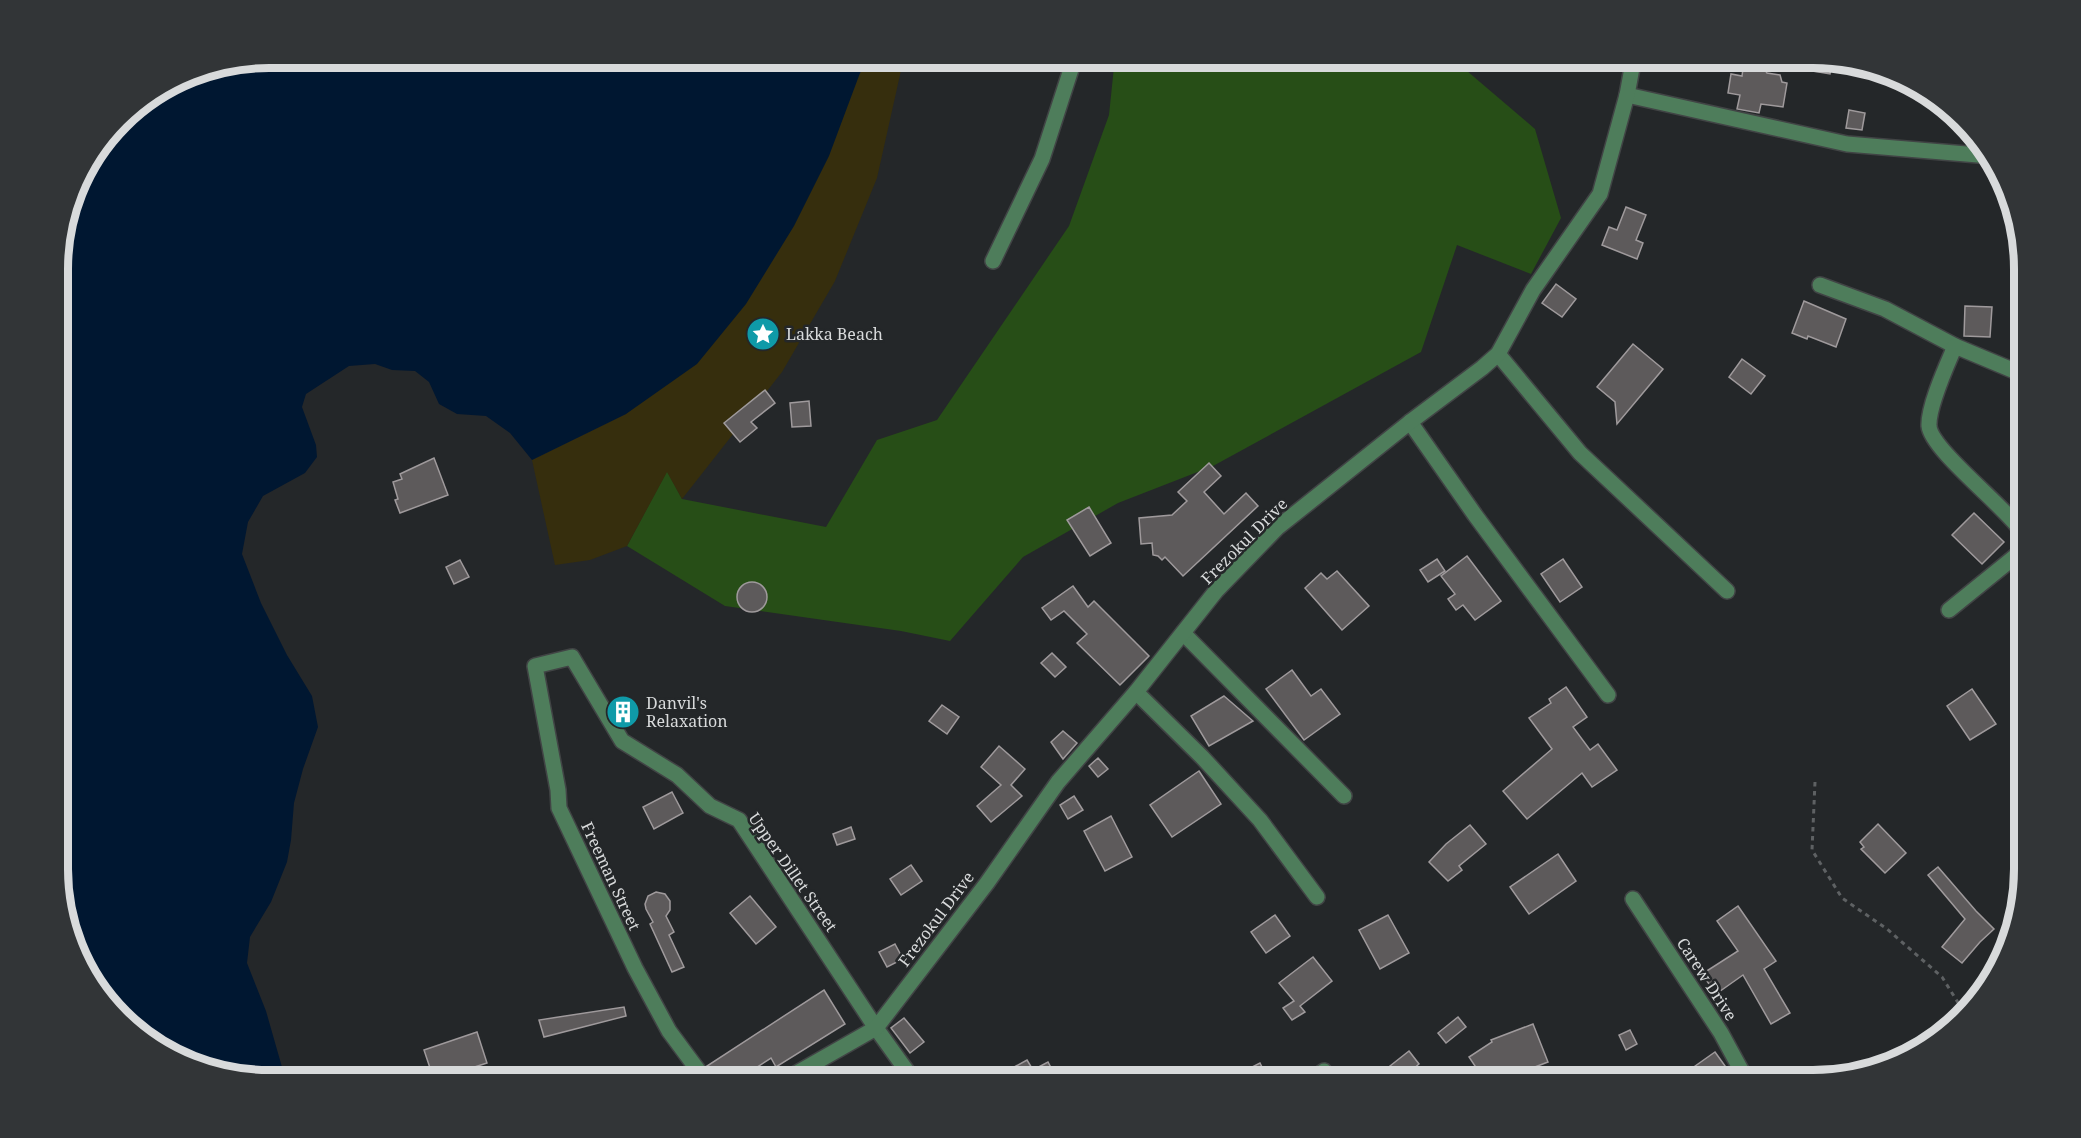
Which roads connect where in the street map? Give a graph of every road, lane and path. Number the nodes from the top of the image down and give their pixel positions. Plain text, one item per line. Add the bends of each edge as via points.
1 (1071, 68) edge
2 (1632, 68) edge
3 (1628, 95) junction
4 (1979, 155) edge
5 (993, 261) dead end
6 (1820, 285) dead end
7 (1955, 346) junction
8 (1498, 354) junction
9 (2014, 371) edge
10 (1410, 422) junction
11 (2014, 522) edge
12 (2014, 557) edge
13 (1728, 591) dead end
14 (1949, 610) dead end
15 (1183, 633) junction
16 (535, 666) joint
17 (1136, 692) junction
18 (1608, 695) dead end
19 (1815, 782) dead end
20 (1344, 796) dead end
21 (1317, 897) dead end
22 (1634, 899) dead end
23 (1960, 1006) edge
24 (876, 1028) junction
25 (698, 1070) edge
26 (802, 1070) edge
27 (906, 1070) edge
28 (1742, 1070) edge

1 - 5 street via 1042,159
2 - 3 street, Frezokul Drive
3 - 4 street via 1847,144
3 - 8 street, Frezokul Drive via 1600,194 1539,281
6 - 7 street via 1885,309
7 - 9 street
7 - 11 street via 1941,378 1929,426 1936,443
8 - 10 street, Frezokul Drive
8 - 13 street via 1580,453
10 - 15 street, Frezokul Drive via 1277,528 1216,591
10 - 18 street
12 - 14 street
15 - 17 street, Frezokul Drive
15 - 20 street
16 - 24 street, Upper Dillet Street via 572,657 622,741 677,776 710,806 739,820
16 - 25 street, Freeman Street via 559,808 635,968 669,1031
17 - 21 street via 1260,820
17 - 24 street, Frezokul Drive via 1058,782
19 - 23 path via 1812,850 1842,898 1887,929 1942,976
22 - 28 street, Carew Drive
24 - 26 street
24 - 27 street, Upper Dillet Street

